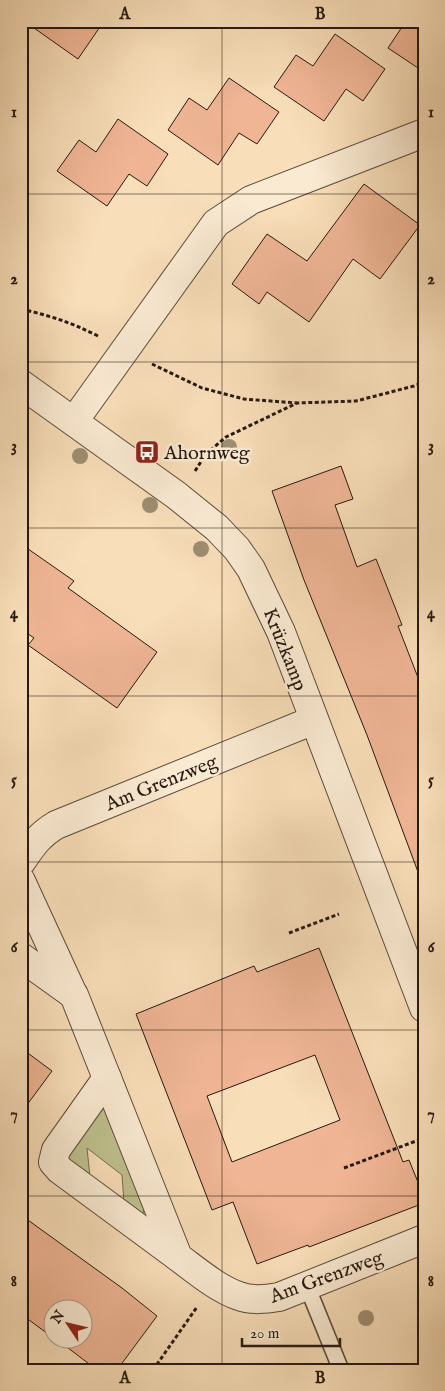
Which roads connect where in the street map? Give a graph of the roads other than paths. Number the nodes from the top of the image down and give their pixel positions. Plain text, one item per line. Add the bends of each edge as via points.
1 (424, 133) edge
2 (21, 384) edge
3 (74, 421) junction
4 (314, 720) junction
5 (21, 862) edge
6 (21, 881) edge
7 (21, 957) edge
8 (74, 995) junction
9 (424, 1008) edge
10 (107, 1078) junction
11 (424, 1239) edge
12 (178, 1258) junction
13 (308, 1286) junction
14 (341, 1370) edge

1 - 3 street via 251,200 216,223
2 - 3 street, Krüzkamp
3 - 4 street, Krüzkamp via 176,495 237,549 251,569 281,632
4 - 5 street, Am Grenzweg via 56,825 36,840
4 - 9 street, Krüzkamp
6 - 8 street
7 - 8 street
8 - 10 street
10 - 12 street
10 - 12 street, Am Grenzweg via 56,1150 53,1162
11 - 13 street, Am Grenzweg
12 - 13 street, Am Grenzweg via 214,1283 240,1296 260,1300
13 - 14 lane

